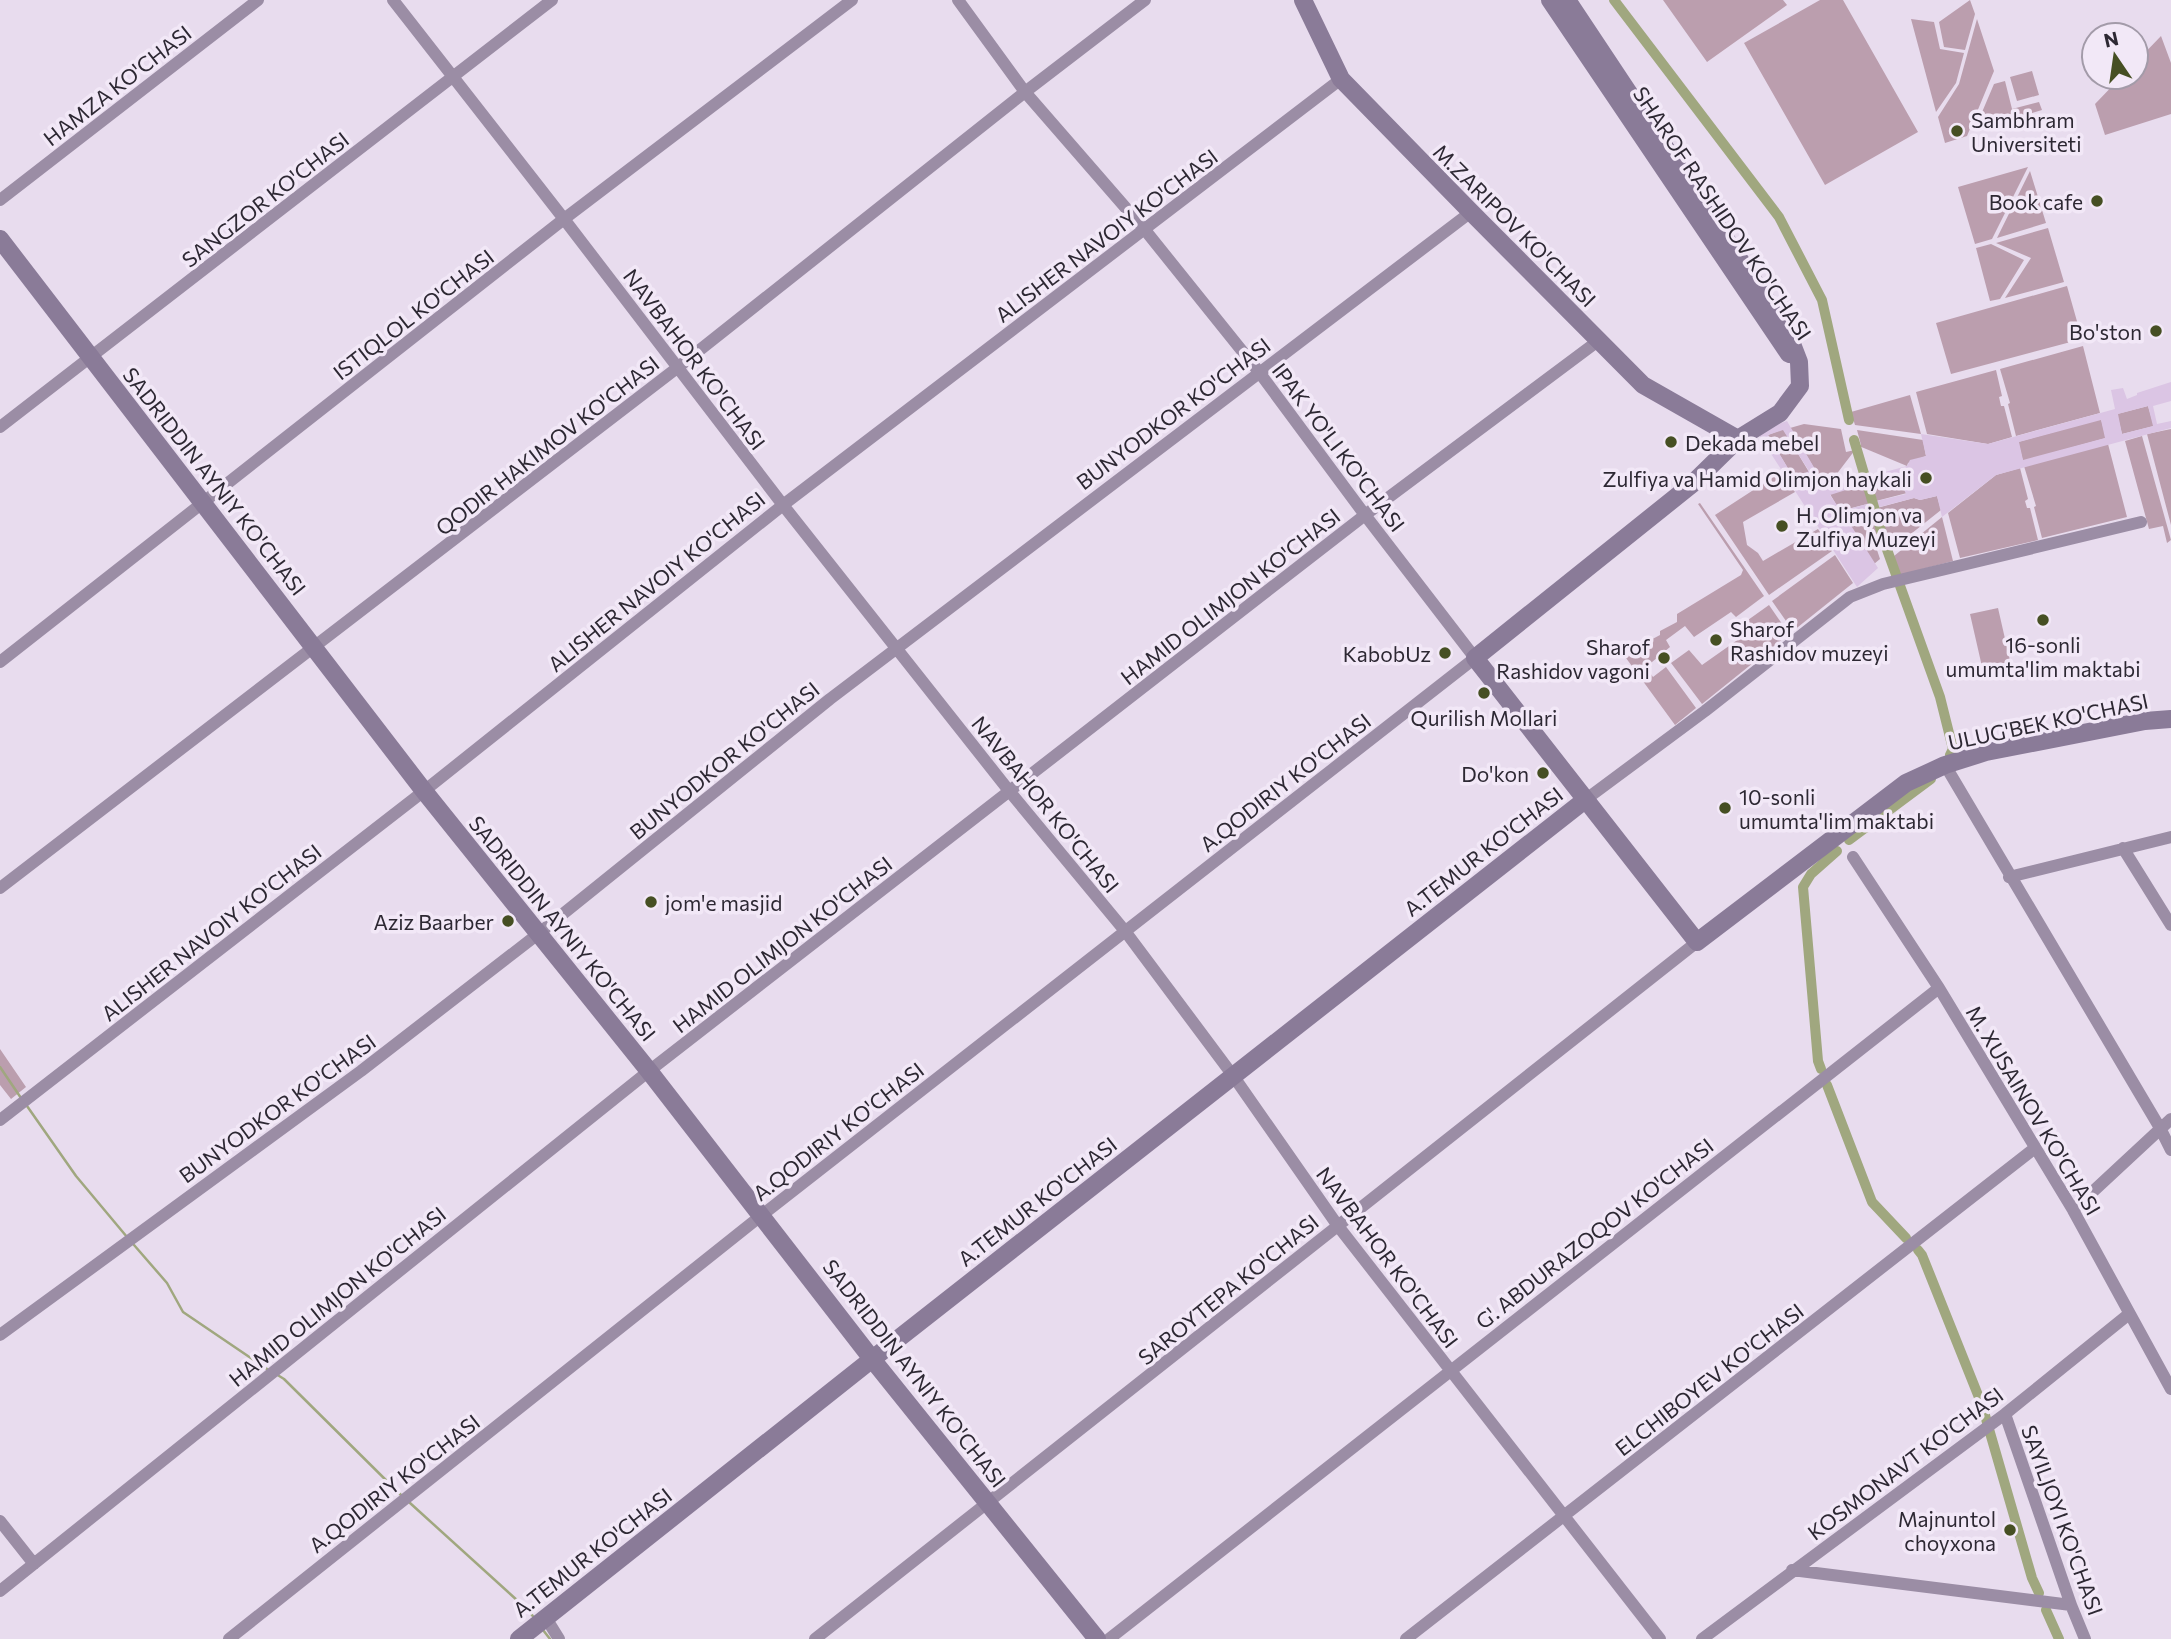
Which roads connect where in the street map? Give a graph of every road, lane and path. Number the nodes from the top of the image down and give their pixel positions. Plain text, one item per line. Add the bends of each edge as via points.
1 (258, 0) edge
2 (393, 0) edge
3 (552, 0) edge
4 (852, 0) edge
5 (958, 0) edge
6 (1145, 0) edge
7 (1303, 0) edge
8 (1550, 0) edge
9 (1567, 0) edge
10 (453, 77) junction
11 (1341, 79) junction
12 (1025, 92) junction
13 (0, 200) edge
14 (1471, 212) junction
15 (564, 219) junction
16 (1145, 230) junction
17 (0, 239) edge
18 (1598, 341) junction
19 (92, 357) junction
20 (1798, 362) junction
21 (677, 369) junction
22 (1259, 372) junction
23 (0, 427) edge
24 (1738, 439) junction
25 (203, 504) junction
26 (783, 505) junction
27 (1365, 515) junction
28 (2141, 522) dead end
29 (316, 648) junction
30 (896, 648) junction
31 (1475, 658) junction
32 (0, 662) edge
33 (2171, 719) edge
34 (1945, 765) junction
35 (424, 790) junction
36 (1010, 792) junction
37 (1585, 800) junction
38 (2171, 837) edge
39 (2123, 848) junction
40 (1853, 857) dead end
41 (2009, 877) junction
42 (0, 888) edge
43 (2171, 925) edge
44 (1125, 931) junction
45 (538, 934) junction
46 (1697, 942) junction
47 (1939, 988) junction
48 (649, 1071) junction
49 (1234, 1077) junction
50 (2171, 1119) edge
51 (0, 1120) edge
52 (2161, 1128) junction
53 (2035, 1148) junction
54 (2171, 1150) edge
55 (2073, 1210) junction
56 (762, 1215) junction
57 (1338, 1226) junction
58 (2129, 1314) junction
59 (0, 1335) edge
60 (872, 1359) junction
61 (1448, 1370) junction
62 (2171, 1389) edge
63 (2004, 1414) junction
64 (989, 1503) junction
65 (1565, 1516) junction
66 (0, 1521) edge
67 (34, 1564) junction
68 (1792, 1570) junction
69 (0, 1591) edge
70 (2071, 1605) junction
71 (546, 1618) junction
72 (229, 1639) edge
73 (519, 1639) edge
74 (559, 1639) edge
75 (815, 1639) edge
76 (1097, 1639) edge
77 (1109, 1639) edge
78 (1406, 1639) edge
79 (1660, 1639) edge
80 (1702, 1639) edge
81 (2085, 1639) edge

1 - 13 street, HAMZA KO'CHASI
2 - 10 street, NAVBAHOR KO'CHASI
3 - 10 street, SANGZOR KO'CHASI
4 - 15 street, ISTIQLOL KO'CHASI
5 - 12 street, IPAK YO'LI KO'CHASI
6 - 12 street, QODIR HAKIMOV KO'CHASI
7 - 11 street, M.ZARIPOV KO'CHASI
8 - 20 street, SHAROF RASHIDOV KO'CHASI
9 - 20 street via 1787,331
10 - 15 street, NAVBAHOR KO'CHASI
10 - 19 street, SANGZOR KO'CHASI
11 - 14 street, M.ZARIPOV KO'CHASI
11 - 16 street, ALISHER NAVOIY KO'CHASI
12 - 16 street, IPAK YO'LI KO'CHASI
12 - 21 street, QODIR HAKIMOV KO'CHASI
14 - 18 street, M.ZARIPOV KO'CHASI
14 - 22 street, BUNYODKOR KO'CHASI
15 - 21 street, NAVBAHOR KO'CHASI
15 - 25 street, ISTIQLOL KO'CHASI
16 - 22 street, IPAK YO'LI KO'CHASI
16 - 26 street, ALISHER NAVOIY KO'CHASI
17 - 19 street, SADRIDDIN AYNIY KO'CHASI
18 - 24 street, M.ZARIPOV KO'CHASI via 1643,385
18 - 27 street, HAMID OLIMJON KO'CHASI
19 - 23 street, SANGZOR KO'CHASI
19 - 25 street, SADRIDDIN AYNIY KO'CHASI
20 - 24 street, SHAROF RASHIDOV KO'CHASI via 1800,386 1780,413
21 - 26 street, NAVBAHOR KO'CHASI
21 - 29 street, QODIR HAKIMOV KO'CHASI
22 - 27 street, IPAK YO'LI KO'CHASI
22 - 30 street, BUNYODKOR KO'CHASI
24 - 31 street, SHAROF RASHIDOV KO'CHASI via 1691,485
25 - 29 street, SADRIDDIN AYNIY KO'CHASI
25 - 32 street, ISTIQLOL KO'CHASI
26 - 30 street, NAVBAHOR KO'CHASI
26 - 35 street, ALISHER NAVOIY KO'CHASI
27 - 31 street, IPAK YO'LI KO'CHASI
27 - 36 street, HAMID OLIMJON KO'CHASI
28 - 37 street via 1883,584 1850,597 1706,712
29 - 35 street, SADRIDDIN AYNIY KO'CHASI
29 - 42 street, QODIR HAKIMOV KO'CHASI
30 - 36 street, NAVBAHOR KO'CHASI
30 - 45 street, BUNYODKOR KO'CHASI
31 - 37 street
31 - 44 street, A.QODIRIY KO'CHASI
33 - 34 street, ULUG'BEK KO'CHASI via 1986,752
34 - 41 street
34 - 46 street, ULUG'BEK KO'CHASI via 1906,783
35 - 45 street, SADRIDDIN AYNIY KO'CHASI
35 - 51 street, ALISHER NAVOIY KO'CHASI
36 - 44 street, NAVBAHOR KO'CHASI
36 - 48 street, HAMID OLIMJON KO'CHASI
37 - 46 street
37 - 49 street, A.TEMUR KO'CHASI
38 - 39 street
39 - 41 street
39 - 43 street
40 - 47 street, M. XUSAINOV KO'CHASI
41 - 52 street
44 - 49 street, NAVBAHOR KO'CHASI
44 - 56 street, A.QODIRIY KO'CHASI
45 - 48 street, SADRIDDIN AYNIY KO'CHASI
45 - 59 street, BUNYODKOR KO'CHASI via 361,1071
46 - 57 street, SAROYTEPA KO'CHASI
47 - 53 street, M. XUSAINOV KO'CHASI
47 - 61 street, G'. ABDURAZOQOV KO'CHASI
48 - 56 street, SADRIDDIN AYNIY KO'CHASI
48 - 67 street, HAMID OLIMJON KO'CHASI
49 - 57 street, NAVBAHOR KO'CHASI
49 - 60 street, A.TEMUR KO'CHASI
50 - 52 street
52 - 54 street
52 - 55 street
53 - 55 street, M. XUSAINOV KO'CHASI
53 - 65 street, ELCHIBOYEV KO'CHASI
55 - 58 street, M. XUSAINOV KO'CHASI
56 - 60 street, SADRIDDIN AYNIY KO'CHASI
56 - 72 street, A.QODIRIY KO'CHASI
57 - 61 street, NAVBAHOR KO'CHASI
57 - 64 street, SAROYTEPA KO'CHASI
58 - 62 street, M. XUSAINOV KO'CHASI
58 - 63 street, KOSMONAVT KO'CHASI
60 - 64 street, SADRIDDIN AYNIY KO'CHASI
60 - 71 street, A.TEMUR KO'CHASI
61 - 65 street, NAVBAHOR KO'CHASI
61 - 77 street, G'. ABDURAZOQOV KO'CHASI
63 - 68 street, KOSMONAVT KO'CHASI
63 - 70 street, SAYILJOYI KO'CHASI
64 - 75 street, SAROYTEPA KO'CHASI
64 - 76 street, SADRIDDIN AYNIY KO'CHASI
65 - 78 street, ELCHIBOYEV KO'CHASI
65 - 79 street, NAVBAHOR KO'CHASI
66 - 67 street
67 - 69 street, HAMID OLIMJON KO'CHASI
68 - 70 street
68 - 80 street, KOSMONAVT KO'CHASI
70 - 81 street, SAYILJOYI KO'CHASI
71 - 73 street, A.TEMUR KO'CHASI
71 - 74 street

